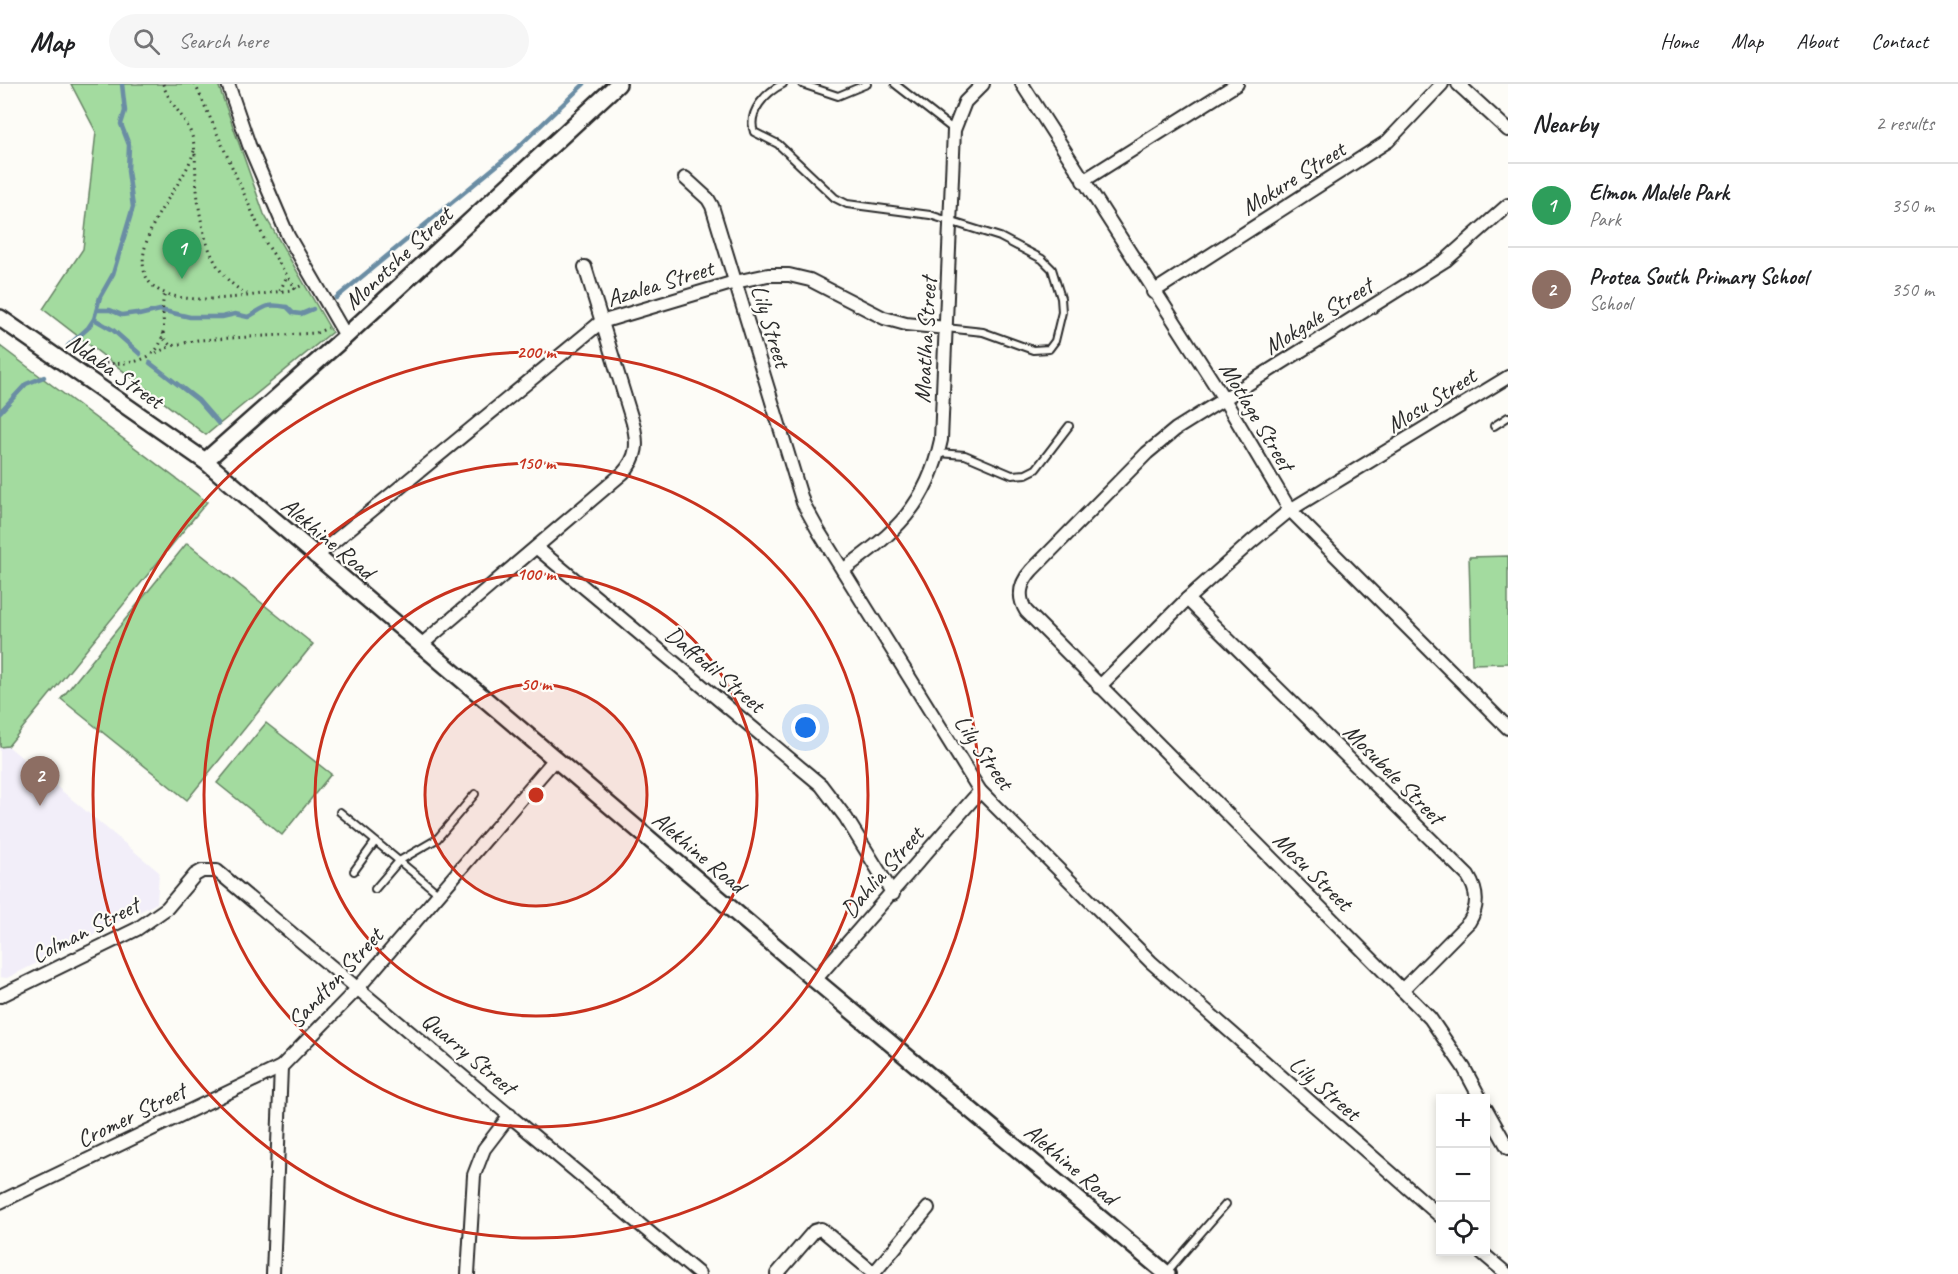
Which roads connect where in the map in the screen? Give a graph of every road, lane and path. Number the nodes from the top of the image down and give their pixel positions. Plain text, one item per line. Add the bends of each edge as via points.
1 (164, 84) edge
2 (195, 84) edge
3 (228, 84) edge
4 (618, 84) edge
5 (783, 84) edge
6 (802, 84) edge
7 (867, 84) edge
8 (895, 84) edge
9 (983, 84) edge
10 (1022, 84) edge
11 (1237, 84) edge
12 (1442, 84) edge
13 (1458, 84) edge
14 (954, 130) junction
15 (1508, 130) edge
16 (194, 151) junction
17 (685, 178) dead end
18 (1083, 181) junction
19 (1508, 205) edge
20 (951, 222) junction
21 (585, 267) dead end
22 (287, 275) junction
23 (313, 279) junction
24 (735, 282) junction
25 (296, 289) junction
26 (278, 292) junction
27 (1154, 292) junction
28 (165, 294) junction
29 (248, 295) junction
30 (0, 318) edge
31 (601, 322) junction
32 (946, 328) junction
33 (343, 330) junction
34 (163, 333) junction
35 (171, 346) junction
36 (155, 353) junction
37 (77, 372) junction
38 (1508, 377) edge
39 (1224, 399) junction
40 (1508, 417) edge
41 (1070, 426) dead end
42 (1494, 426) dead end
43 (938, 453) junction
44 (205, 461) junction
45 (1290, 510) junction
46 (537, 548) junction
47 (315, 558) junction
48 (843, 570) junction
49 (1022, 586) joint
50 (1187, 599) junction
51 (421, 645) junction
52 (1099, 687) junction
53 (1508, 728) edge
54 (555, 759) junction
55 (980, 790) junction
56 (475, 794) dead end
57 (340, 812) dead end
58 (375, 842) junction
59 (399, 861) junction
60 (209, 870) joint
61 (354, 871) dead end
62 (375, 889) dead end
63 (439, 894) junction
64 (892, 894) junction
65 (815, 980) junction
66 (358, 988) junction
67 (1402, 990) junction
68 (0, 996) edge
69 (281, 1067) junction
70 (1478, 1094) edge
71 (510, 1115) junction
72 (1490, 1117) edge
73 (1508, 1148) edge
74 (0, 1202) edge
75 (1226, 1204) dead end
76 (928, 1208) dead end
77 (1436, 1212) edge
78 (1487, 1256) edge
79 (874, 1273) edge
80 (273, 1274) edge
81 (468, 1274) edge
82 (699, 1274) edge
83 (777, 1274) edge
84 (1166, 1274) edge
85 (1507, 1274) edge

1 - 16 path via 168,98 192,136
2 - 22 path via 266,243
3 - 23 street via 288,236
4 - 33 street, Monotshe Street
5 - 20 lane via 755,110 753,128 758,135 778,144 835,198 847,204 914,211
6 - 7 lane via 838,96
8 - 14 lane
9 - 14 street, Moatlha Street via 965,102
10 - 18 street, Motlage Street
11 - 18 street
12 - 27 street, Mokure Street via 1388,141
13 - 15 street
14 - 20 street, Moatlha Street
16 - 28 path via 144,248 143,273 152,287
16 - 29 path via 199,204 210,253 227,279
17 - 24 street, Lily Street via 712,206
18 - 27 street, Motlage Street
19 - 39 street, Mokgale Street via 1446,260
20 - 32 street, Moatlha Street
20 - 32 lane via 1000,237 1042,259 1052,269 1062,312 1055,341 1049,349 1041,351 983,332
21 - 31 street
22 - 25 path
22 - 26 path
23 - 25 path
23 - 33 street
24 - 31 street, Azalea Street
24 - 32 street, Azalea Street via 789,275 810,280 884,318
24 - 48 street, Lily Street via 803,503
25 - 26 path
26 - 29 path
27 - 39 street, Motlage Street
28 - 29 path via 186,299
28 - 34 path
30 - 37 street, Ndaba Street
31 - 46 street via 633,423 636,455 623,473
31 - 47 street, Azalea Street
32 - 43 street, Moatlha Street
33 - 35 path via 198,340
33 - 44 street, Monotshe Street
34 - 35 path
34 - 36 path
35 - 36 path
36 - 37 path via 131,363 83,362
37 - 44 street, Ndaba Street
38 - 45 street, Mosu Street
39 - 45 street, Motlage Street
39 - 49 street, Mokgale Street via 1147,453 1032,570
40 - 42 lane
41 - 43 lane via 1036,469 1026,474 1012,475 965,455
43 - 48 street, Moatlha Street via 925,489 908,514 886,540
44 - 47 street, Alekhine Road
45 - 50 street, Mosu Street
45 - 53 street, Motlage Street
46 - 51 street
46 - 64 street, Daffodil Street via 821,785
47 - 51 street, Alekhine Road
48 - 55 street, Lily Street
49 - 52 street, Mosu Street via 1021,599 1026,611
50 - 52 street, Mosu Street
50 - 67 street, Mosubele Street via 1473,885 1477,897 1469,922
51 - 54 street, Alekhine Road
52 - 67 street, Mosu Street
54 - 63 street, Sandton Street
54 - 65 street, Alekhine Road
55 - 64 street, Dahlia Street
55 - 77 street, Lily Street via 1151,962
56 - 59 lane via 437,839
57 - 58 lane
58 - 59 lane
58 - 61 lane
59 - 62 lane
59 - 63 lane
60 - 66 street, Quarry Street via 224,876
60 - 68 street, Colman Street via 195,875 154,919
63 - 66 street, Sandton Street
64 - 65 street, Dahlia Street
65 - 84 street, Alekhine Road
66 - 69 street, Sandton Street
66 - 71 street, Quarry Street
67 - 70 street, Mosu Street via 1446,1039
69 - 74 street, Cromer Street
69 - 80 street
71 - 81 street via 484,1149 474,1175
71 - 82 street, Quarry Street
72 - 73 street
75 - 84 lane
76 - 79 street
78 - 85 street
79 - 83 street via 821,1229 814,1231

